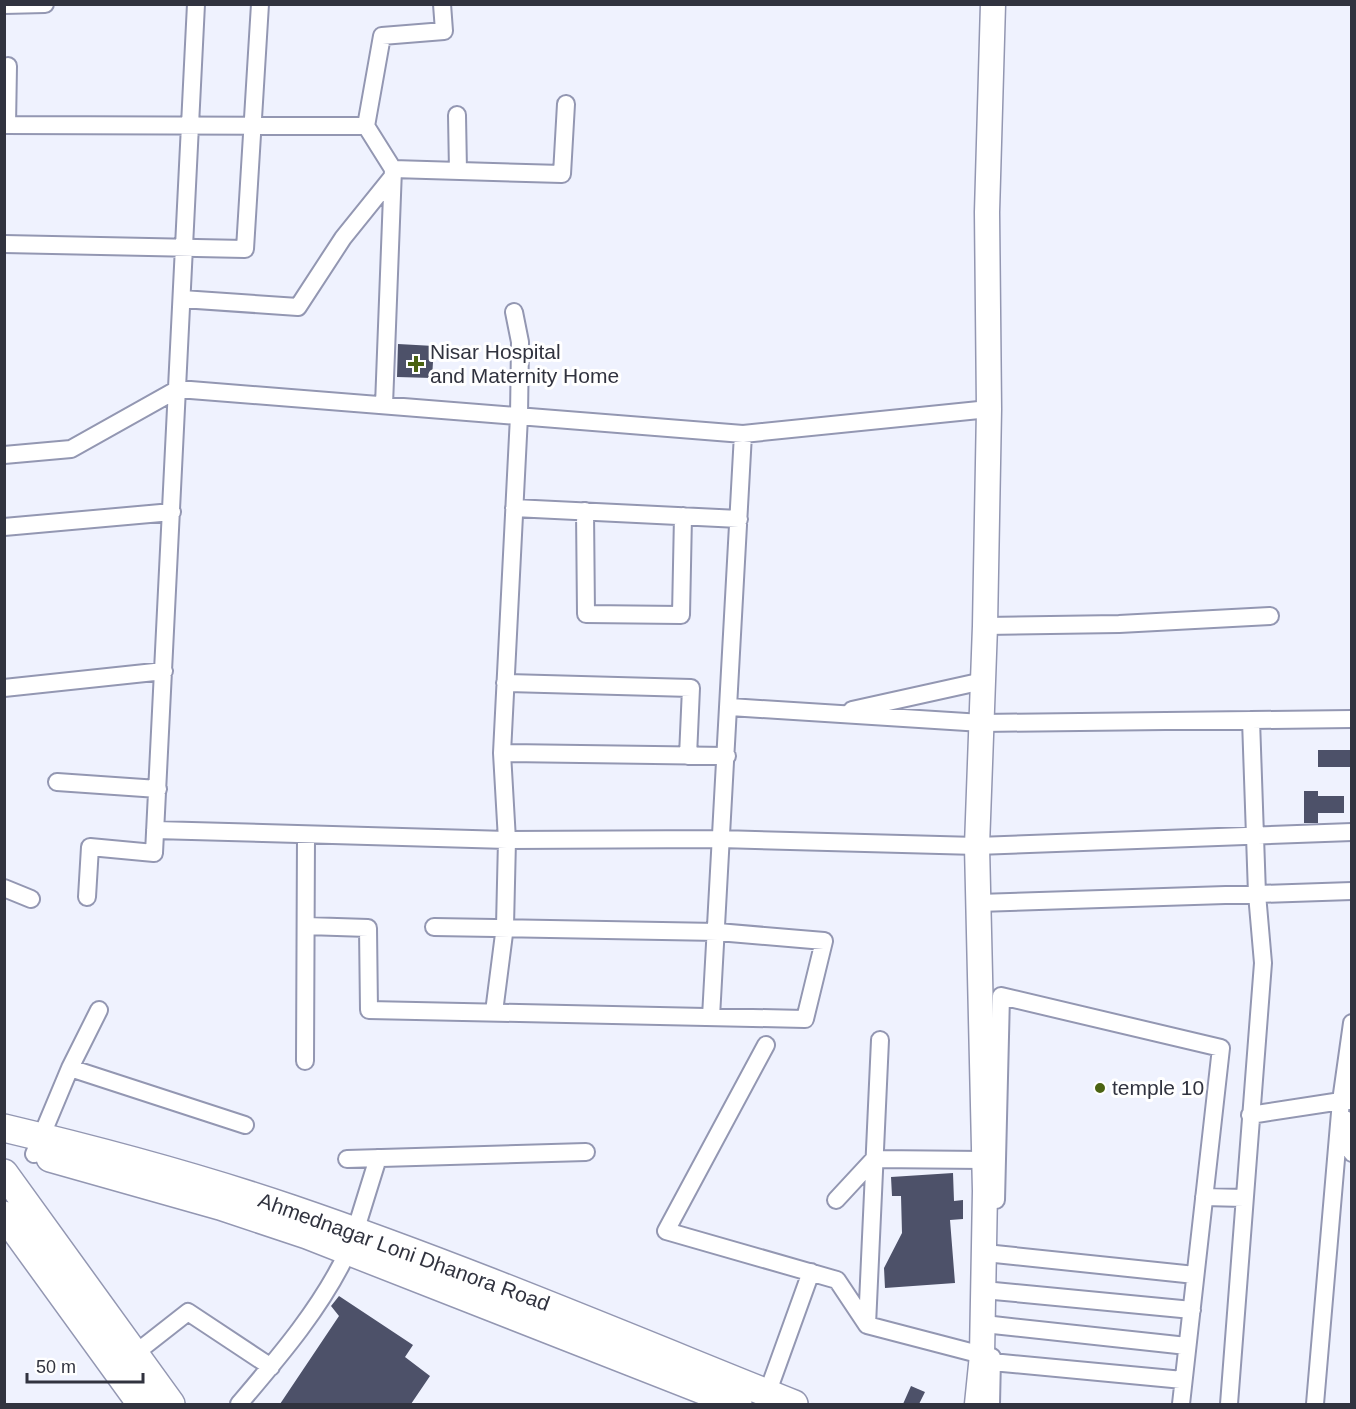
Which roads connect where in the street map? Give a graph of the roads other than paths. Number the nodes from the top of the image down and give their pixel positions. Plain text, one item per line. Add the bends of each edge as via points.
1 (45, 4) edge
2 (196, 4) edge
3 (260, 4) edge
4 (442, 4) edge
5 (993, 4) edge
6 (4, 6) edge
7 (8, 66) dead end
8 (566, 104) dead end
9 (457, 115) dead end
10 (191, 124) junction
11 (253, 124) junction
12 (6, 125) edge
13 (366, 126) junction
14 (458, 171) junction
15 (393, 173) junction
16 (4, 244) edge
17 (185, 246) junction
18 (182, 299) junction
19 (514, 312) dead end
20 (178, 389) junction
21 (384, 405) junction
22 (989, 409) junction
23 (519, 416) junction
24 (743, 434) junction
25 (4, 455) edge
26 (514, 508) junction
27 (172, 512) junction
28 (585, 512) junction
29 (683, 516) junction
30 (739, 519) junction
31 (4, 527) edge
32 (1270, 616) dead end
33 (985, 626) junction
34 (164, 670) junction
35 (983, 681) junction
36 (505, 683) junction
37 (4, 688) edge
38 (730, 707) junction
39 (833, 714) junction
40 (1352, 719) edge
41 (1251, 720) junction
42 (982, 723) junction
43 (502, 753) junction
44 (688, 756) junction
45 (727, 756) junction
46 (57, 782) dead end
47 (158, 789) junction
48 (155, 830) junction
49 (1352, 832) edge
50 (306, 836) junction
51 (1254, 836) junction
52 (507, 840) junction
53 (720, 840) junction
54 (977, 846) junction
55 (4, 888) edge
56 (1352, 891) edge
57 (1257, 894) junction
58 (87, 897) dead end
59 (31, 899) dead end
60 (978, 903) junction
61 (306, 926) junction
62 (505, 926) junction
63 (434, 927) dead end
64 (718, 932) junction
65 (99, 1010) dead end
66 (494, 1012) junction
67 (711, 1017) junction
68 (1352, 1023) edge
69 (880, 1040) dead end
70 (766, 1046) dead end
71 (305, 1061) dead end
72 (70, 1068) junction
73 (1346, 1101) edge
74 (1250, 1115) junction
75 (245, 1125) dead end
76 (4, 1128) edge
77 (37, 1145) junction
78 (4, 1146) edge
79 (586, 1152) dead end
80 (1352, 1153) edge
81 (378, 1158) junction
82 (346, 1159) dead end
83 (874, 1159) junction
84 (984, 1160) junction
85 (4, 1173) edge
86 (1204, 1197) junction
87 (1244, 1198) junction
88 (836, 1200) dead end
89 (4, 1215) edge
90 (352, 1241) junction
91 (995, 1254) junction
92 (811, 1272) junction
93 (1195, 1275) junction
94 (994, 1291) junction
95 (1191, 1310) junction
96 (867, 1325) junction
97 (993, 1325) junction
98 (1187, 1346) junction
99 (987, 1359) junction
100 (124, 1362) junction
101 (271, 1367) junction
102 (1184, 1380) junction
103 (767, 1394) junction
104 (141, 1404) edge
105 (171, 1404) edge
106 (239, 1404) edge
107 (738, 1404) edge
108 (794, 1404) edge
109 (976, 1404) edge
110 (991, 1404) edge
111 (1181, 1404) edge
112 (1229, 1404) edge
113 (1315, 1404) edge

1 - 6 street
2 - 10 street
3 - 11 street
4 - 13 street via 444,31 382,36
5 - 22 street via 987,212
7 - 12 street
8 - 14 street via 562,174
9 - 14 street
10 - 11 street
10 - 12 street
10 - 17 street
11 - 13 street
11 - 17 street via 245,249
13 - 15 street
14 - 15 street
15 - 18 street via 343,238 298,308
15 - 21 street
16 - 17 street
17 - 18 street
18 - 20 street
19 - 23 street via 519,342
20 - 21 street
20 - 25 street via 71,449
20 - 27 street
21 - 23 street
22 - 24 street
22 - 33 street
23 - 24 street
23 - 26 street
24 - 30 street
26 - 28 street
26 - 36 street
27 - 31 street
27 - 34 street
28 - 29 street
28 - 29 street via 586,614 681,615
29 - 30 street
30 - 38 street
32 - 33 street
33 - 35 street
34 - 37 street
34 - 47 street
35 - 39 street
35 - 42 street
36 - 43 street
36 - 44 street via 691,688
38 - 39 street
38 - 45 street
39 - 42 street
40 - 41 street
41 - 42 street
41 - 51 street
42 - 54 street
43 - 44 street
43 - 52 street
44 - 45 street
45 - 53 street
46 - 47 street
47 - 48 street
48 - 50 street
48 - 58 street via 154,853 90,847
49 - 51 street
50 - 52 street
50 - 61 street
51 - 54 street
51 - 57 street
52 - 53 street
52 - 62 street
53 - 54 street
53 - 64 street
54 - 60 street
55 - 59 street
56 - 57 street
57 - 60 street
57 - 74 street via 1263,963
60 - 84 street
61 - 66 street via 368,928 369,1010
61 - 71 street
62 - 63 street
62 - 64 street
62 - 66 street
64 - 67 street
64 - 67 street via 824,941 805,1019
65 - 72 street
66 - 67 street
68 - 73 street
69 - 83 street
70 - 92 street via 666,1231
72 - 75 street
72 - 77 street
73 - 74 street
73 - 80 street
73 - 113 street
74 - 87 street
76 - 77 main road, Ahmednagar Loni Dhanora Road
77 - 78 main road, Ahmednagar Loni Dhanora Road
77 - 90 main road, Ahmednagar Loni Dhanora Road via 189,1177
79 - 81 street
81 - 82 street
81 - 90 street
83 - 84 street
83 - 88 street
83 - 96 street
84 - 99 street
85 - 100 main road
86 - 87 street
86 - 91 street via 1221,1048 1001,996
86 - 93 street
87 - 112 street
89 - 100 main road
90 - 101 street via 336,1276
90 - 103 main road, Ahmednagar Loni Dhanora Road via 552,1306
90 - 107 main road, Ahmednagar Loni Dhanora Road
91 - 93 street
91 - 94 street
92 - 96 street via 837,1280
92 - 103 street
93 - 95 street
94 - 95 street
94 - 97 street
95 - 98 street
96 - 99 street
97 - 98 street
97 - 99 street
98 - 102 street
99 - 102 street
99 - 109 street
99 - 110 street
100 - 101 street via 188,1312
100 - 104 main road
100 - 105 main road
101 - 106 street
102 - 111 street
103 - 108 main road, Ahmednagar Loni Dhanora Road

